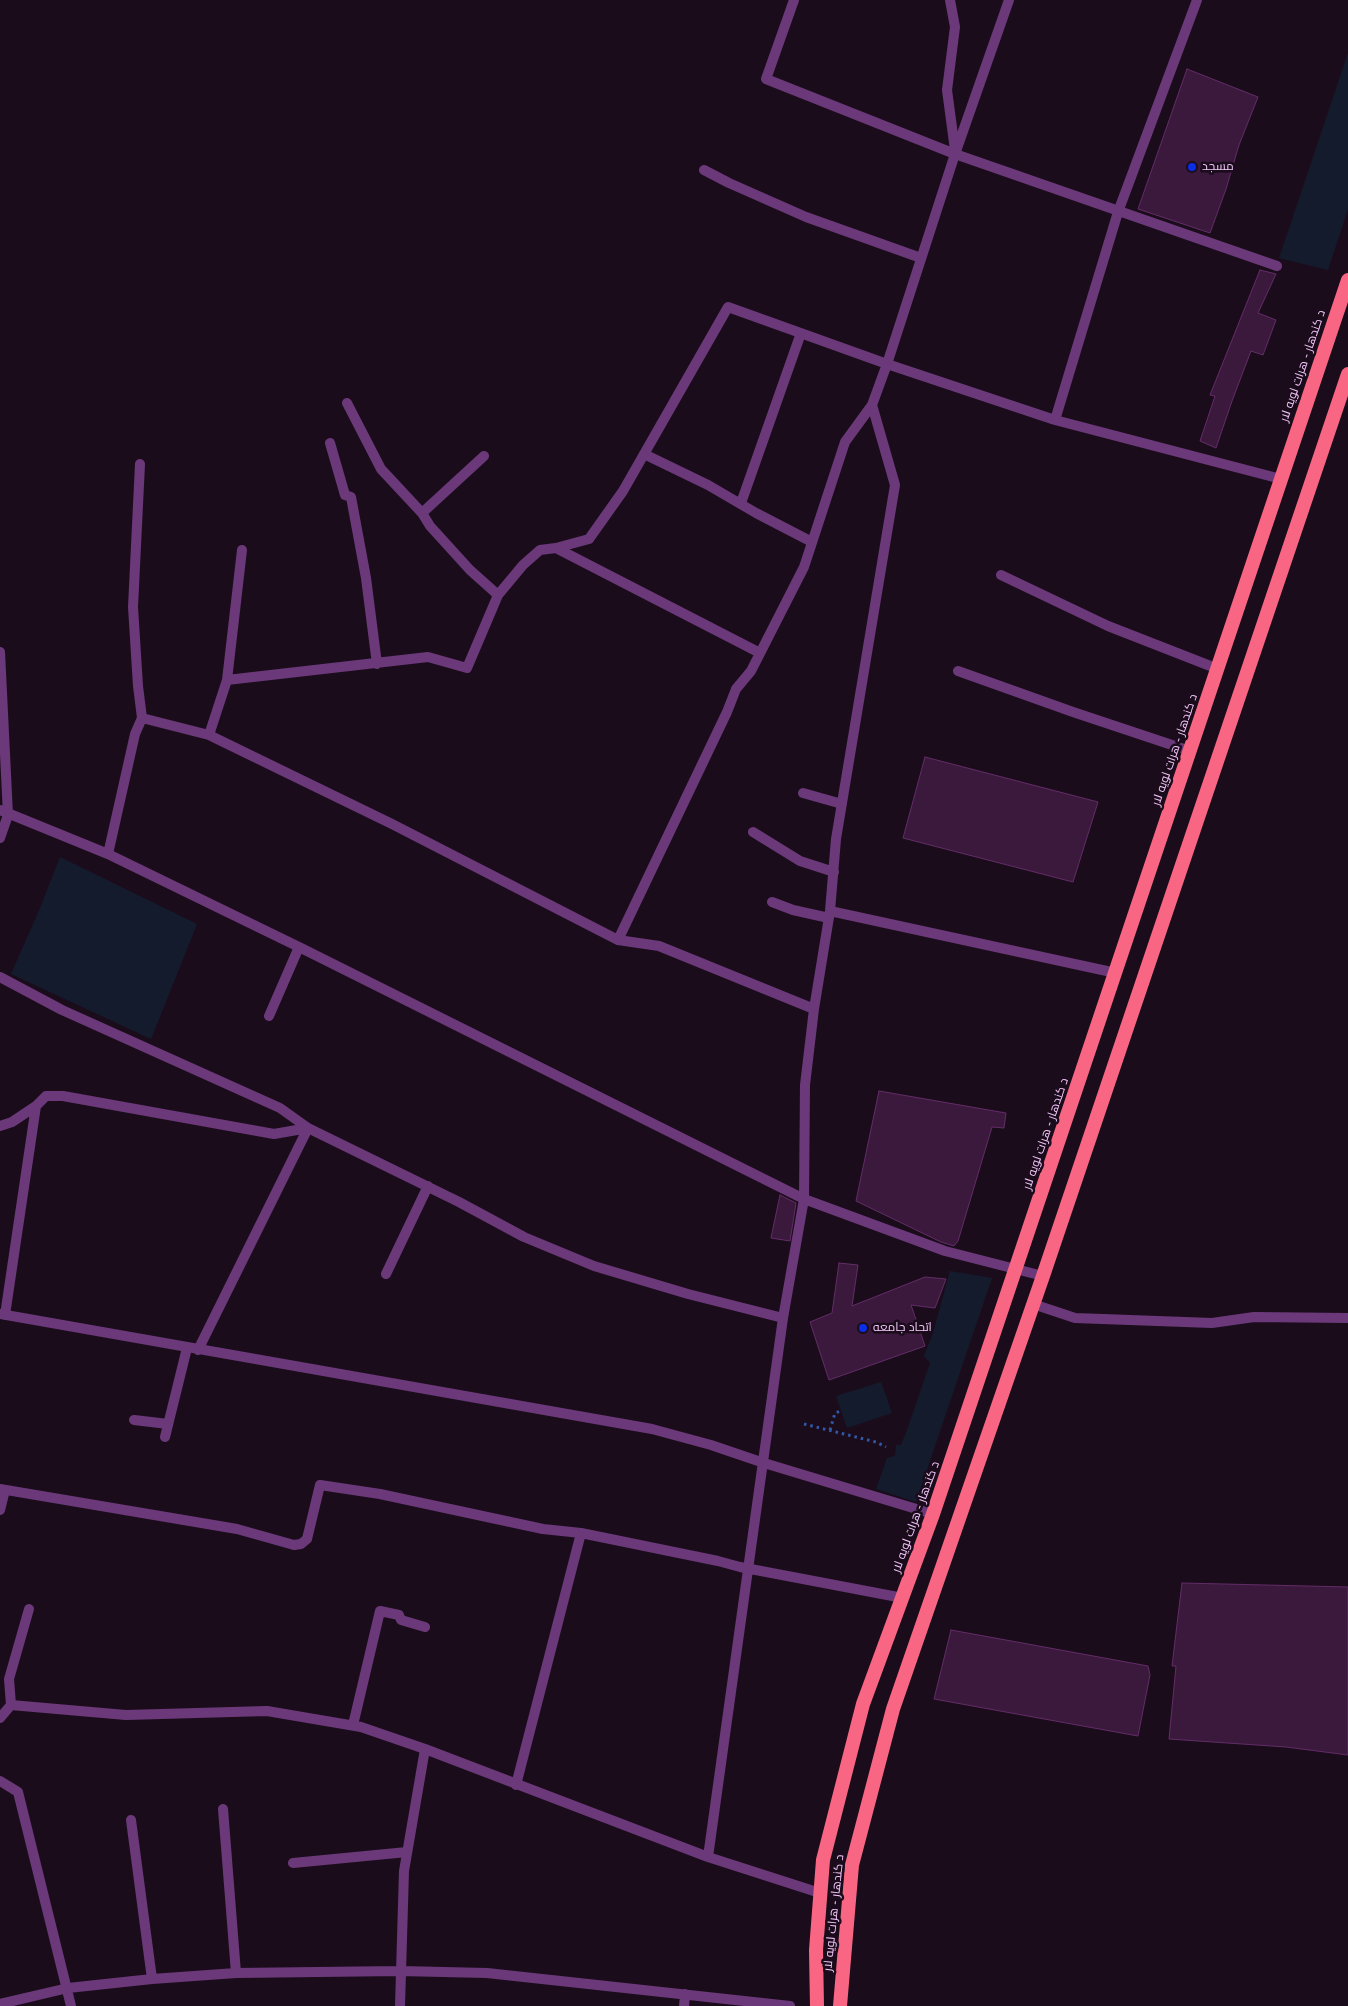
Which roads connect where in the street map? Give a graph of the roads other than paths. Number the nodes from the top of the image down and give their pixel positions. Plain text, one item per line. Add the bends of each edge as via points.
1 (794, 0) edge
2 (950, 0) edge
3 (1009, 0) edge
4 (1197, 0) edge
5 (955, 154) junction
6 (704, 170) dead end
7 (1118, 212) junction
8 (921, 258) junction
9 (1276, 266) dead end
10 (1348, 280) edge
11 (801, 333) junction
12 (887, 364) junction
13 (1348, 374) edge
14 (347, 403) dead end
15 (872, 405) junction
16 (1055, 420) junction
17 (330, 443) dead end
18 (644, 454) junction
19 (484, 456) dead end
20 (140, 464) dead end
21 (1281, 479) junction
22 (741, 504) junction
23 (422, 513) junction
24 (812, 542) junction
25 (556, 548) junction
26 (242, 550) dead end
27 (1001, 575) dead end
28 (498, 595) junction
29 (0, 652) edge
30 (760, 653) junction
31 (377, 664) junction
32 (1218, 669) junction
33 (958, 671) dead end
34 (227, 680) junction
35 (142, 718) junction
36 (209, 735) junction
37 (1190, 751) junction
38 (803, 793) dead end
39 (842, 804) junction
40 (4, 812) edge
41 (753, 832) dead end
42 (0, 838) edge
43 (108, 854) junction
44 (834, 872) junction
45 (772, 902) dead end
46 (830, 915) junction
47 (618, 940) junction
48 (299, 947) junction
49 (1116, 973) junction
50 (0, 977) edge
51 (814, 1009) junction
52 (269, 1016) dead end
53 (36, 1106) junction
54 (0, 1126) edge
55 (308, 1128) junction
56 (428, 1186) junction
57 (804, 1199) junction
58 (1017, 1268) junction
59 (386, 1274) dead end
60 (1043, 1276) junction
61 (1033, 1304) junction
62 (2, 1314) edge
63 (783, 1318) junction
64 (1348, 1318) edge
65 (187, 1348) junction
66 (198, 1350) junction
67 (134, 1420) dead end
68 (168, 1424) junction
69 (165, 1437) dead end
70 (764, 1463) junction
71 (2, 1489) edge
72 (0, 1510) edge
73 (934, 1514) junction
74 (581, 1533) junction
75 (748, 1568) junction
76 (902, 1598) junction
77 (29, 1609) dead end
78 (425, 1627) dead end
79 (11, 1705) junction
80 (0, 1718) edge
81 (353, 1725) junction
82 (425, 1749) junction
83 (0, 1781) edge
84 (516, 1785) junction
85 (223, 1809) dead end
86 (131, 1820) dead end
87 (407, 1852) junction
88 (708, 1857) junction
89 (293, 1863) dead end
90 (820, 1893) junction
91 (400, 1971) junction
92 (236, 1973) junction
93 (152, 1979) junction
94 (68, 1988) junction
95 (685, 1994) junction
96 (0, 2004) edge
97 (71, 2006) edge
98 (400, 2006) edge
99 (684, 2006) edge
100 (790, 2006) edge
101 (817, 2006) edge
102 (840, 2006) edge

1 - 5 street via 766,79
2 - 5 street via 955,27 947,90
3 - 5 street
4 - 7 street
5 - 7 street
5 - 8 street
6 - 8 street via 806,217
7 - 9 street
7 - 16 street
8 - 12 street
10 - 21 highway, د کندهار - هرات لويه لار
11 - 12 street
11 - 18 street via 728,307
11 - 22 street
12 - 15 street
12 - 16 street
13 - 60 highway, د کندهار - هرات لويه لار
14 - 23 street via 381,469
15 - 24 street via 846,442
15 - 39 street via 895,485
16 - 21 street
17 - 31 street via 345,495 351,497
18 - 22 street
18 - 25 street via 589,539
19 - 23 street
20 - 35 street via 133,607
21 - 32 highway, د کندهار - هرات لويه لار
22 - 24 street
23 - 28 street via 470,570
24 - 30 street via 804,567
25 - 28 street via 540,550 523,564
25 - 30 street
26 - 34 street
27 - 32 street via 1108,626
28 - 31 street via 467,668 428,657
29 - 40 street
30 - 47 street via 736,689
31 - 34 street
32 - 37 highway, د کندهار - هرات لويه لار
33 - 37 street
34 - 36 street
35 - 36 street
35 - 43 street
36 - 47 street
37 - 49 highway, د کندهار - هرات لويه لار
38 - 39 street
39 - 44 street
40 - 42 street
40 - 43 street
41 - 44 street via 800,861
43 - 48 street
44 - 46 street
45 - 46 street via 793,910
46 - 49 street
46 - 51 street
47 - 51 street via 659,946
48 - 52 street
48 - 57 street
49 - 58 highway, د کندهار - هرات لويه لار
50 - 55 street via 62,1010 280,1108
51 - 57 street via 805,1085
53 - 54 street
53 - 55 street via 46,1096 63,1096 274,1134
53 - 62 street
55 - 56 street
55 - 66 street
56 - 59 street
56 - 63 street via 524,1237 594,1266
57 - 58 street via 945,1251
57 - 63 street
58 - 60 street
58 - 73 highway, د کندهار - هرات لويه لار
60 - 61 highway, د کندهار - هرات لويه لار
61 - 64 street via 1075,1318 1212,1323 1254,1317
61 - 102 highway, د کندهار - هرات لويه لار via 893,1709 852,1865
62 - 65 street
63 - 70 street
65 - 66 street
65 - 68 street
66 - 70 street via 652,1429
67 - 68 street
68 - 69 street
70 - 73 street
70 - 75 street
71 - 72 street
71 - 74 street via 237,1528 294,1545 307,1539 320,1485 380,1494 543,1529
73 - 76 highway, د کندهار - هرات لويه لار
74 - 75 street
74 - 84 street
75 - 76 street
75 - 88 street
76 - 90 highway, د کندهار - هرات لويه لار via 863,1704 823,1860
77 - 79 street via 9,1679
78 - 81 street via 401,1620 399,1615 380,1611
79 - 80 street
79 - 81 street via 126,1715 267,1711
81 - 82 street
82 - 84 street
82 - 87 street
83 - 94 street via 18,1792
84 - 88 street
85 - 92 street
86 - 93 street
87 - 89 street
87 - 91 street
88 - 90 street
90 - 101 highway, د کندهار - هرات لويه لار
91 - 92 street
91 - 95 street via 487,1973
91 - 98 street
92 - 93 street
93 - 94 street
94 - 96 street
94 - 97 street
95 - 99 street
95 - 100 street

